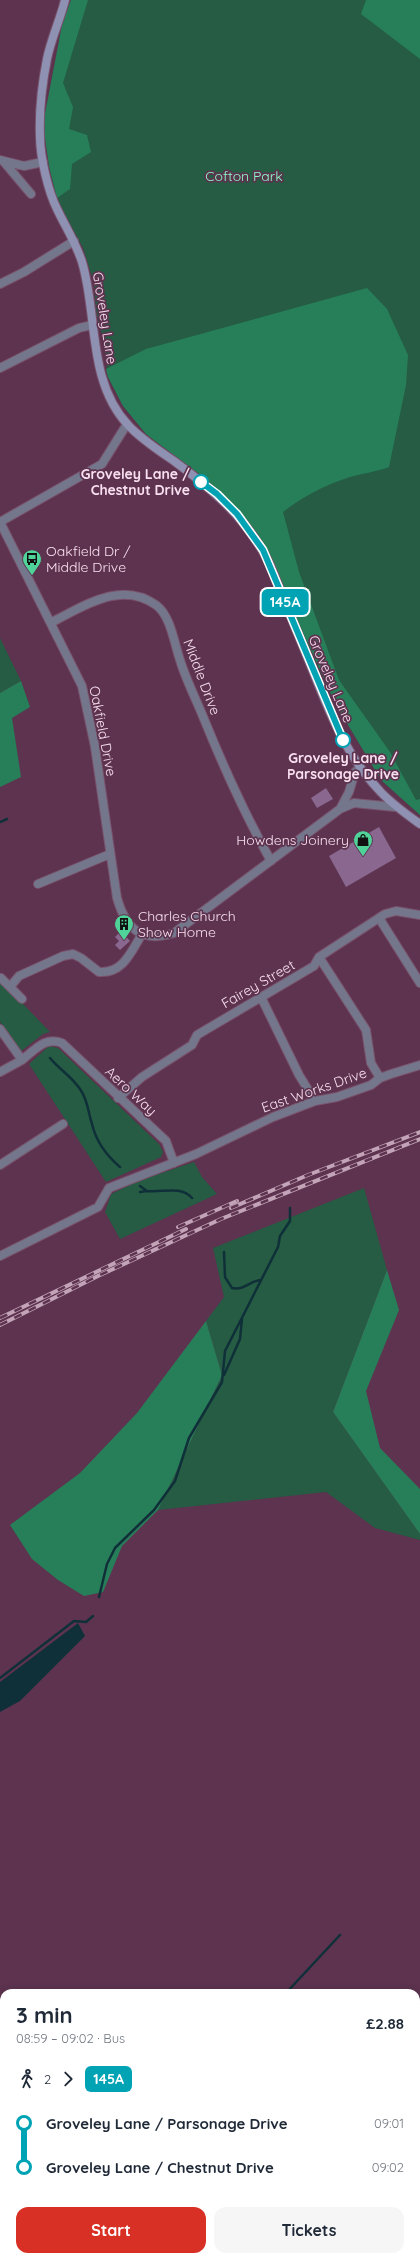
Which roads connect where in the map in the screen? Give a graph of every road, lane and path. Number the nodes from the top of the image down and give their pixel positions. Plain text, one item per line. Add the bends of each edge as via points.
1 (65, 0) edge
2 (2, 161) edge
3 (43, 162) junction
4 (31, 194) dead end
5 (74, 241) junction
6 (0, 284) edge
7 (92, 324) junction
8 (0, 368) edge
9 (127, 424) junction
10 (0, 522) edge
11 (52, 622) junction
12 (360, 768) junction
13 (349, 792) junction
14 (364, 803) junction
15 (395, 807) junction
16 (340, 809) junction
17 (420, 824) edge
18 (110, 854) junction
19 (271, 861) junction
20 (38, 884) dead end
21 (420, 912) edge
22 (379, 918) junction
23 (142, 934) junction
24 (319, 957) junction
25 (1, 978) dead end
26 (420, 983) edge
27 (10, 987) junction
28 (261, 998) junction
29 (22, 999) dead end
30 (0, 1029) edge
31 (22, 1060) junction
32 (420, 1065) edge
33 (0, 1072) edge
34 (380, 1078) junction
35 (118, 1098) junction
36 (315, 1101) junction
37 (63, 1124) dead end
38 (174, 1163) junction
39 (0, 1165) edge
40 (0, 1256) edge

1 - 3 main road, Groveley Lane via 47,57 42,90 40,139
2 - 3 street via 24,166
2 - 4 street
3 - 5 main road, Groveley Lane via 56,207
5 - 6 street
5 - 7 main road, Groveley Lane via 86,280
7 - 8 street via 79,328
7 - 9 main road, Groveley Lane via 102,375 115,405
9 - 10 street via 102,464
9 - 12 main road, Groveley Lane via 217,494 237,514 255,538 270,565 327,706
10 - 11 street, Oakfield Drive
11 - 18 street, Oakfield Drive via 82,686 95,747
11 - 19 street, Middle Drive via 100,598 114,594 130,594 157,605 168,620 180,661 225,772 248,821
12 - 13 street via 355,772
12 - 15 main road, Groveley Lane
13 - 14 street
13 - 16 street
14 - 15 street
14 - 16 street via 354,803
15 - 17 main road, Groveley Lane
16 - 19 street
18 - 20 street
18 - 23 street, Oakfield Drive via 122,914 131,927
19 - 23 street via 174,933 161,937
21 - 22 street, Fairey Street via 396,911
22 - 24 street, Fairey Street
22 - 26 street
23 - 27 street via 124,964 118,968 99,972 73,954 19,976
24 - 28 street, Fairey Street via 314,966
24 - 34 street via 366,1030 371,1063
25 - 27 street
27 - 29 street
28 - 35 street, Fairey Street via 197,1034 192,1045 142,1077
28 - 36 street via 299,1075
30 - 31 street
31 - 33 street
31 - 35 street, Aero Way via 47,1041 62,1043
32 - 34 street, East Works Drive
34 - 36 street, East Works Drive via 371,1085 337,1097
35 - 38 street, Aero Way via 166,1141
36 - 38 street, East Works Drive via 244,1129 232,1138
37 - 39 street
38 - 40 street, East Works Drive via 109,1188 98,1207

